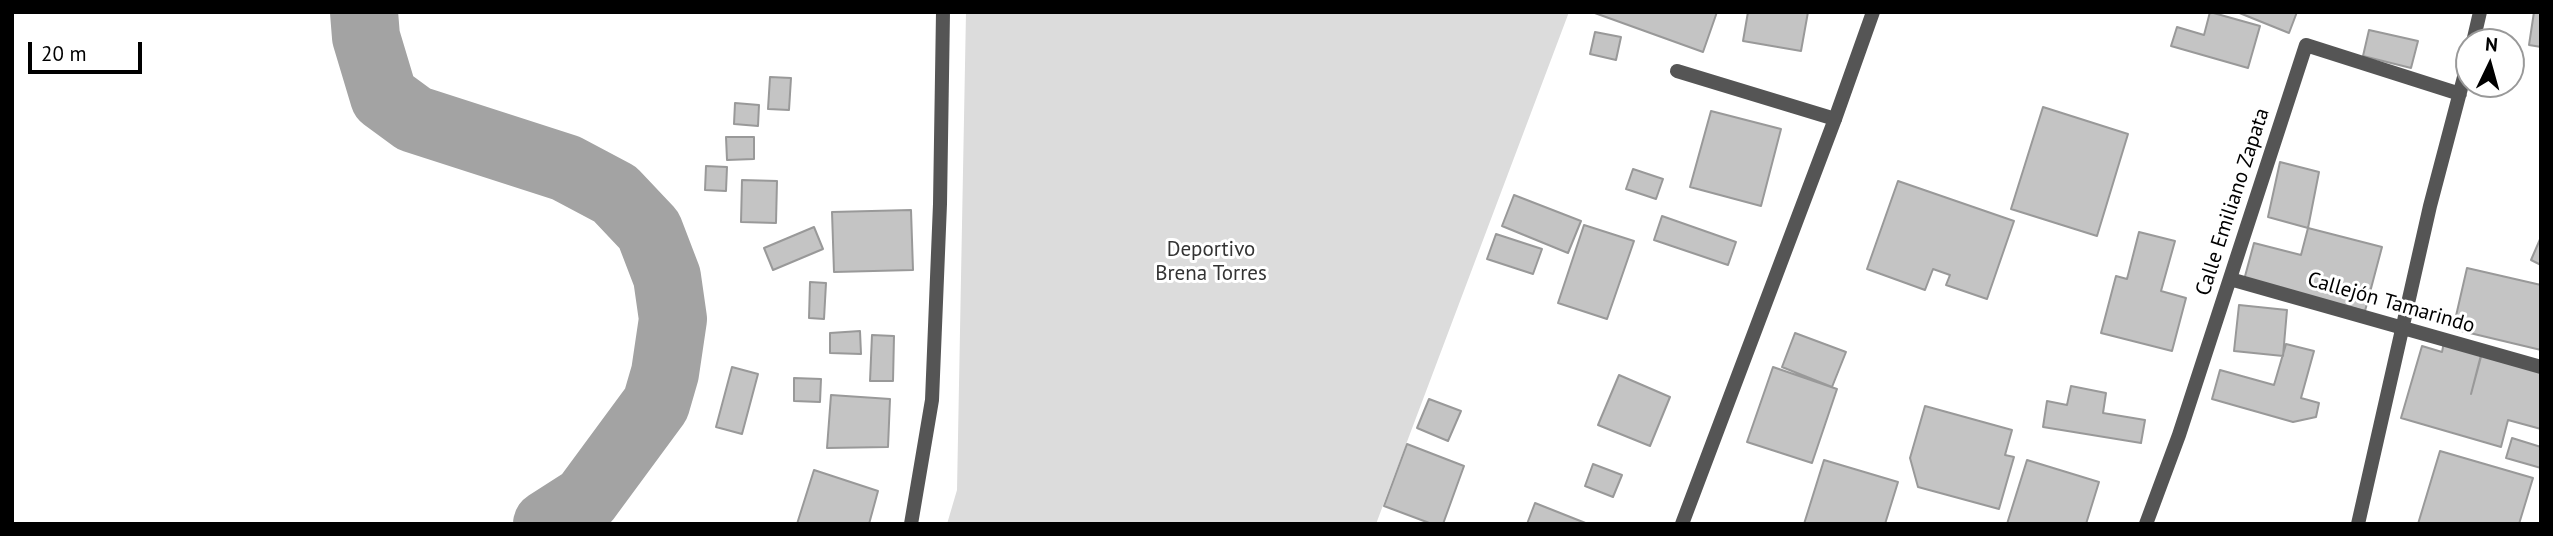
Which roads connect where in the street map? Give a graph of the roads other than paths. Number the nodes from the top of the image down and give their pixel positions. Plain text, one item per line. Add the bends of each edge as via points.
1 (943, 12) edge
2 (1872, 12) edge
3 (1677, 71) dead end
4 (2455, 92) edge
5 (2459, 98) edge
6 (1835, 119) junction
7 (2230, 279) junction
8 (2403, 328) junction
9 (2541, 367) edge
10 (911, 524) edge
11 (1682, 524) edge
12 (2146, 524) edge
13 (2358, 524) edge

1 - 10 street via 932,400
2 - 6 street
3 - 6 street
4 - 7 street, Calle Emiliano Zapata via 2306,46
5 - 8 street
6 - 11 street
7 - 8 street, Callejón Tamarindo
7 - 12 street, Calle Emiliano Zapata
8 - 9 street, Callejón Tamarindo
8 - 13 street

